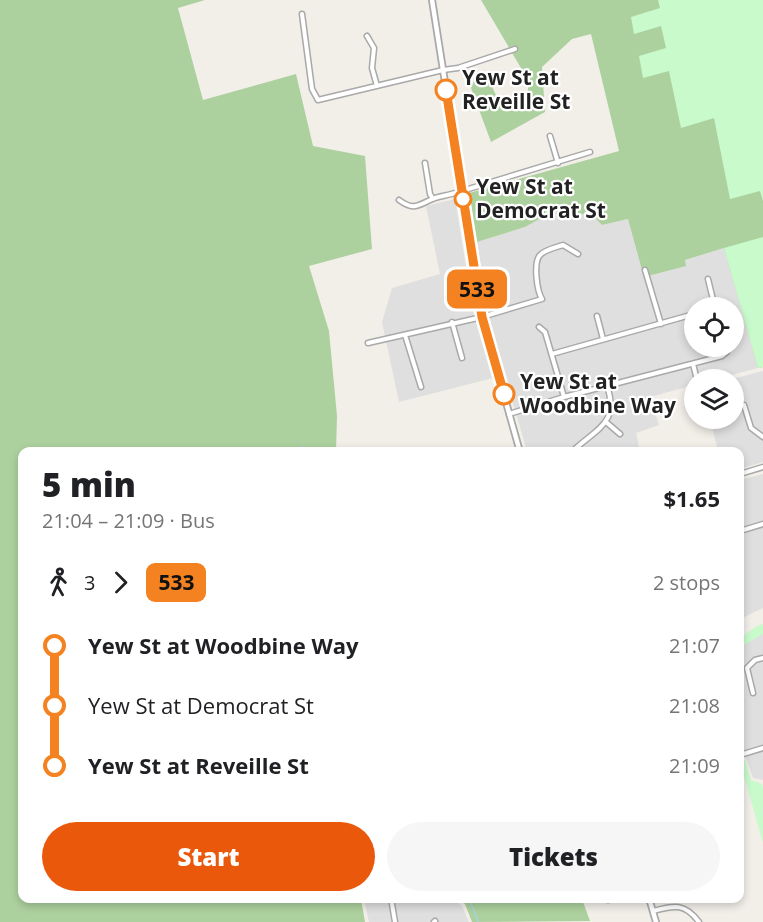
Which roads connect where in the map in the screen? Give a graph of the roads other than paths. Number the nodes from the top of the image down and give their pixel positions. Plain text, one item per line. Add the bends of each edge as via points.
1 (432, 0) edge
2 (302, 14) dead end
3 (368, 36) dead end
4 (515, 49) dead end
5 (443, 69) junction
6 (377, 86) junction
7 (550, 136) dead end
8 (590, 152) dead end
9 (558, 162) junction
10 (424, 163) dead end
11 (461, 191) junction
12 (433, 199) junction
13 (399, 200) dead end
14 (578, 254) dead end
15 (645, 270) dead end
16 (708, 279) dead end
17 (712, 297) edge
18 (597, 316) dead end
19 (482, 317) junction
20 (684, 317) edge
21 (452, 322) junction
22 (661, 324) junction
23 (539, 327) dead end
24 (405, 335) junction
25 (603, 339) junction
26 (368, 343) dead end
27 (552, 354) junction
28 (718, 357) edge
29 (462, 358) dead end
30 (693, 364) junction
31 (694, 369) edge
32 (607, 386) junction
33 (421, 387) dead end
34 (564, 397) junction
35 (744, 405) dead end
36 (509, 414) junction
37 (606, 422) junction
38 (620, 434) dead end
39 (763, 437) edge
40 (519, 447) edge
41 (577, 447) edge
42 (763, 467) edge
43 (744, 473) edge
44 (763, 524) edge
45 (744, 529) edge
46 (763, 658) edge
47 (753, 693) dead end
48 (763, 748) edge
49 (744, 754) edge
50 (393, 903) edge
51 (651, 903) edge
52 (653, 911) junction
53 (395, 922) edge
54 (656, 922) edge
55 (699, 922) edge

1 - 5 street
2 - 6 street via 312,89 318,100
3 - 6 street via 374,48 372,68
4 - 5 street via 458,68
5 - 6 street
5 - 11 street
7 - 9 street
8 - 9 street
9 - 11 street
10 - 12 street
11 - 12 street
11 - 19 street
12 - 13 street via 415,207
14 - 19 street via 563,246 541,254 537,271 542,299
15 - 22 street
16 - 17 street
18 - 25 street
19 - 21 street
19 - 36 street
20 - 22 street
21 - 24 street
21 - 29 street
22 - 25 street
23 - 27 street via 545,332
24 - 26 street
24 - 33 street
25 - 27 street
27 - 34 street
28 - 30 street
30 - 31 street
30 - 32 street
32 - 34 street
32 - 37 street via 612,405
34 - 36 street
35 - 39 street via 752,428
36 - 40 street
37 - 38 street
37 - 41 street
42 - 43 street
44 - 45 street
46 - 47 street via 747,668
48 - 49 street
50 - 53 street
51 - 52 street
52 - 54 street
52 - 55 street via 676,906 686,909

